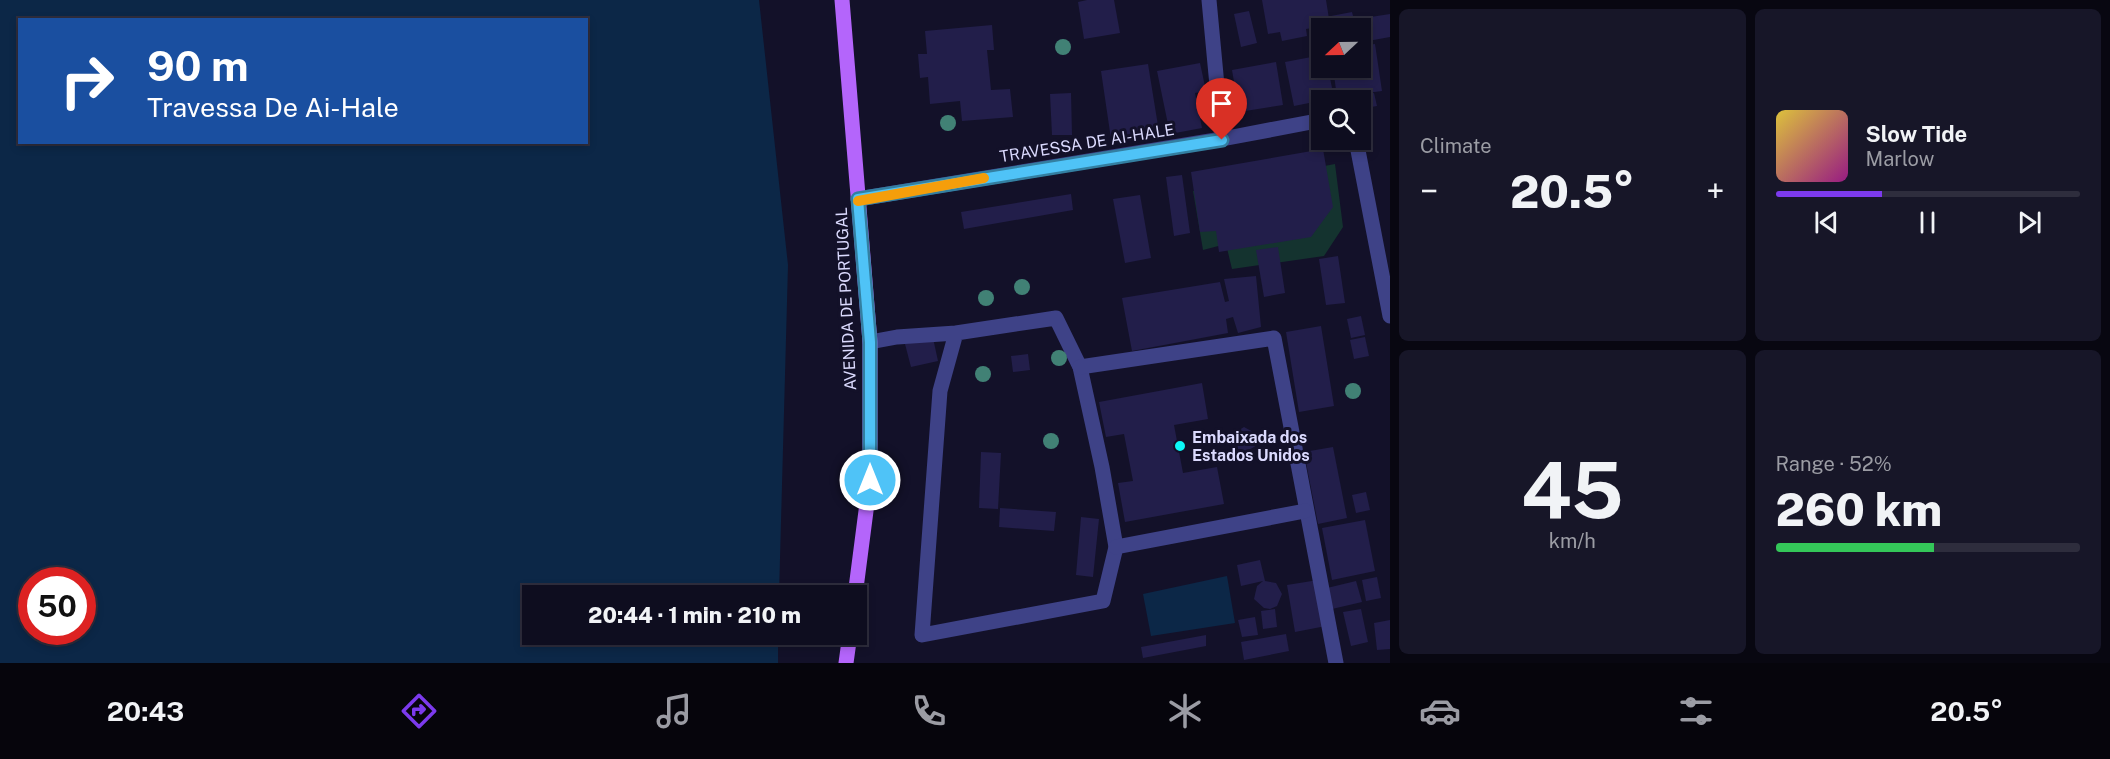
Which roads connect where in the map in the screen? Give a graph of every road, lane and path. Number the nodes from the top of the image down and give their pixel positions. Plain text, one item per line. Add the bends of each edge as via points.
1 (842, 0) edge
2 (1209, 0) edge
3 (1311, 122) edge
4 (1222, 140) junction
5 (1358, 150) edge
6 (858, 199) junction
7 (1390, 316) edge
8 (956, 333) junction
9 (870, 342) junction
10 (1080, 367) junction
11 (1305, 511) junction
12 (1116, 547) junction
13 (856, 585) edge
14 (848, 645) edge
15 (846, 663) edge
16 (1336, 663) edge

1 - 6 main road, AVENIDA DE PORTUGAL
2 - 4 street
3 - 4 street, TRAVESSA DE AI-HALE
4 - 6 street, TRAVESSA DE AI-HALE
5 - 7 street
6 - 9 main road, AVENIDA DE PORTUGAL
8 - 9 street
8 - 10 street via 1056,318
8 - 12 street via 940,391 922,635 1103,601
9 - 13 main road, AVENIDA DE PORTUGAL via 870,480
10 - 11 street via 1274,338
10 - 12 street
11 - 12 street
11 - 16 street
14 - 15 main road

